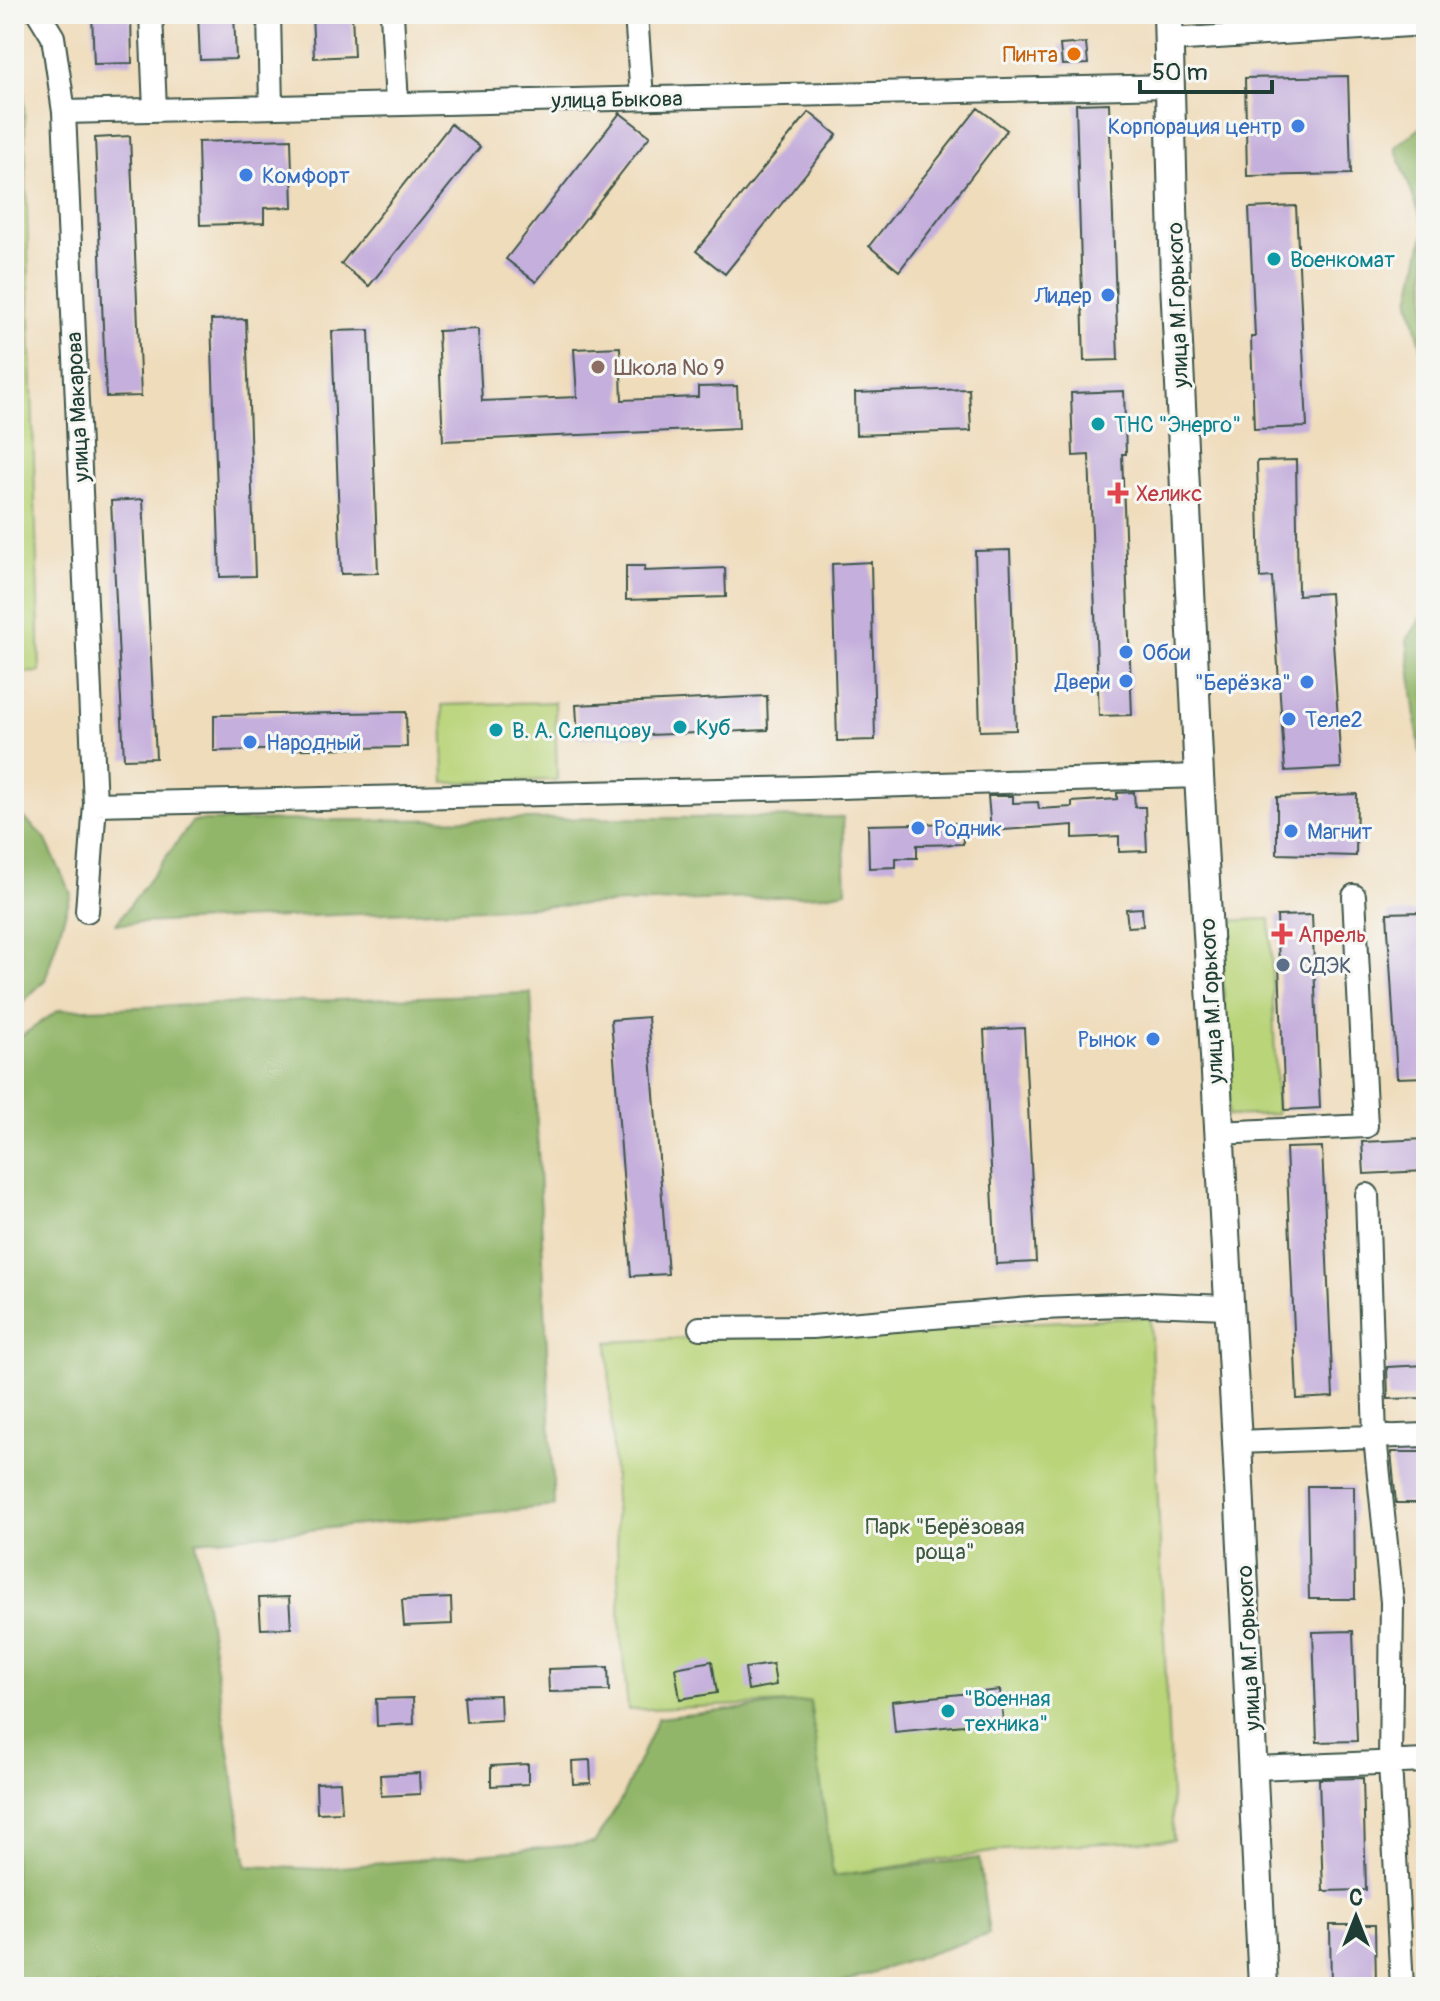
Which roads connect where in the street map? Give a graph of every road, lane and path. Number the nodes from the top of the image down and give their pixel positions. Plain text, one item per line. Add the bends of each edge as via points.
1 (39, 14) edge
2 (151, 14) edge
3 (269, 14) edge
4 (392, 14) edge
5 (636, 14) edge
6 (1426, 24) edge
7 (1169, 27) edge
8 (1171, 86) junction
9 (642, 98) junction
10 (397, 104) junction
11 (271, 107) junction
12 (155, 110) junction
13 (64, 112) junction
14 (1199, 776) junction
15 (95, 804) junction
16 (1354, 896) dead end
17 (87, 911) dead end
18 (1218, 1133) junction
19 (1367, 1195) dead end
20 (1228, 1307) junction
21 (700, 1328) dead end
22 (1426, 1435) edge
23 (1375, 1437) junction
24 (1237, 1442) junction
25 (1426, 1761) edge
26 (1390, 1762) junction
27 (1254, 1768) junction
28 (1263, 1987) edge
29 (1402, 1987) edge

1 - 13 street, улица Макарова via 53,37
2 - 12 street
3 - 11 street
4 - 10 street
5 - 9 street
6 - 7 street
7 - 8 main road, улица М.Горького
8 - 9 street, улица Быкова
8 - 14 main road, улица М.Горького
9 - 10 street, улица Быкова
10 - 11 street, улица Быкова
11 - 12 street, улица Быкова
12 - 13 street, улица Быкова
13 - 15 street, улица Макарова
14 - 15 street
14 - 18 main road, улица М.Горького
15 - 17 street, улица Макарова
16 - 18 street via 1366,1126
18 - 20 main road, улица М.Горького
19 - 23 street
20 - 21 street via 1042,1308 812,1327
20 - 24 main road, улица М.Горького
22 - 23 street
23 - 24 street
23 - 26 street via 1392,1602
24 - 27 main road, улица М.Горького
25 - 26 street
26 - 27 street
26 - 29 street
27 - 28 main road, улица М.Горького

